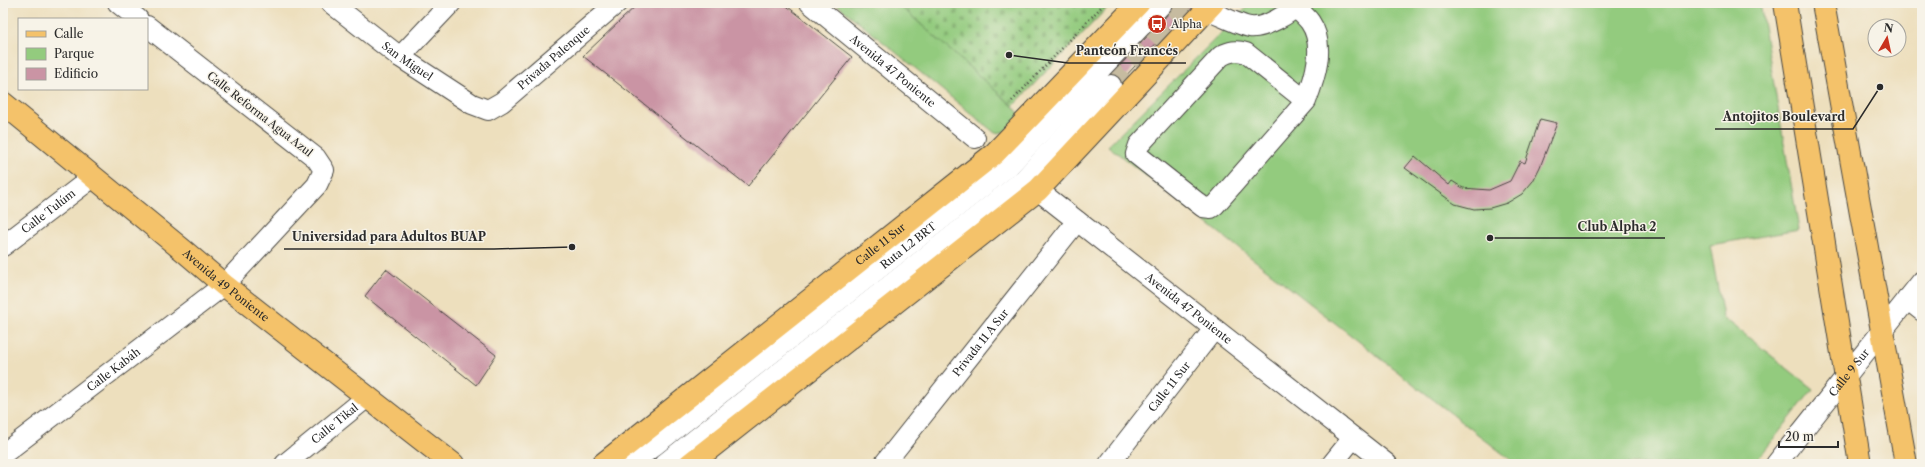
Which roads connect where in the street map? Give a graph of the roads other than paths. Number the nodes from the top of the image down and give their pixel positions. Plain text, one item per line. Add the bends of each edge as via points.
1 (118, 3) edge
2 (331, 3) edge
3 (451, 3) edge
4 (617, 3) edge
5 (810, 3) edge
6 (1139, 3) edge
7 (1163, 3) edge
8 (1785, 3) edge
9 (1793, 3) edge
10 (1816, 3) edge
11 (1823, 3) edge
12 (1295, 5) edge
13 (1209, 7) edge
14 (137, 18) edge
15 (148, 27) edge
16 (400, 57) junction
17 (1112, 85) tunnel mouth
18 (1306, 101) junction
19 (3, 103) edge
20 (488, 110) joint
21 (975, 138) dead end
22 (998, 157) junction
23 (94, 177) junction
24 (1031, 184) junction
25 (1077, 221) junction
26 (3, 246) edge
27 (1922, 280) edge
28 (224, 285) junction
29 (1914, 305) edge
30 (1214, 329) junction
31 (1879, 334) junction
32 (1849, 371) junction
33 (366, 398) junction
34 (1353, 438) junction
35 (3, 454) edge
36 (285, 464) edge
37 (453, 464) edge
38 (604, 464) edge
39 (631, 464) edge
40 (664, 464) edge
41 (690, 464) edge
42 (884, 464) edge
43 (1109, 464) edge
44 (1332, 464) edge
45 (1387, 464) edge
46 (1776, 464) edge
47 (1860, 464) edge
48 (1871, 464) edge
49 (1900, 464) edge
50 (1906, 464) edge

1 - 14 street
2 - 16 street, San Miguel
3 - 16 street
4 - 20 street, Privada Palenque via 502,102
5 - 21 street, Avenida 47 Poniente
6 - 22 main road, Calle 11 Sur
7 - 22 street, Ruta L2 BRT
8 - 32 main road
9 - 32 street
10 - 31 street
11 - 31 main road
12 - 13 street via 1275,20 1261,26 1250,27
12 - 18 street via 1316,34 1318,48 1317,67
13 - 24 main road
15 - 28 street, Calle Reforma Agua Azul via 316,158 324,170 317,185
16 - 20 street, San Miguel via 472,104
17 - 24 street, Ruta L2 BRT
18 - 18 street via 1211,208 1203,207 1136,154 1138,145 1221,56 1229,52 1238,50 1246,53
19 - 23 main road, Avenida 49 Poniente
22 - 24 street, Avenida 47 Poniente
22 - 38 main road, Calle 11 Sur
22 - 39 street, Ruta L2 BRT
23 - 26 street, Calle Tulúm
23 - 28 main road, Avenida 49 Poniente
24 - 25 street, Avenida 47 Poniente
24 - 40 street, Ruta L2 BRT
24 - 41 main road
25 - 30 street, Avenida 47 Poniente
25 - 42 street, Privada 11 A Sur
27 - 29 street, Calle 9 Sur
28 - 33 main road, Avenida 49 Poniente
28 - 35 street, Calle Kabáh
29 - 31 street, Calle 9 Sur
30 - 34 street, Avenida 47 Poniente
30 - 43 street, Calle 11 Sur
31 - 32 street, Calle 9 Sur
31 - 49 street
31 - 50 main road
32 - 46 street, Calle 9 Sur
32 - 47 main road
32 - 48 street
33 - 36 street, Calle Tikal
33 - 37 main road, Avenida 49 Poniente
34 - 44 street
34 - 45 street, Avenida 47 Poniente

